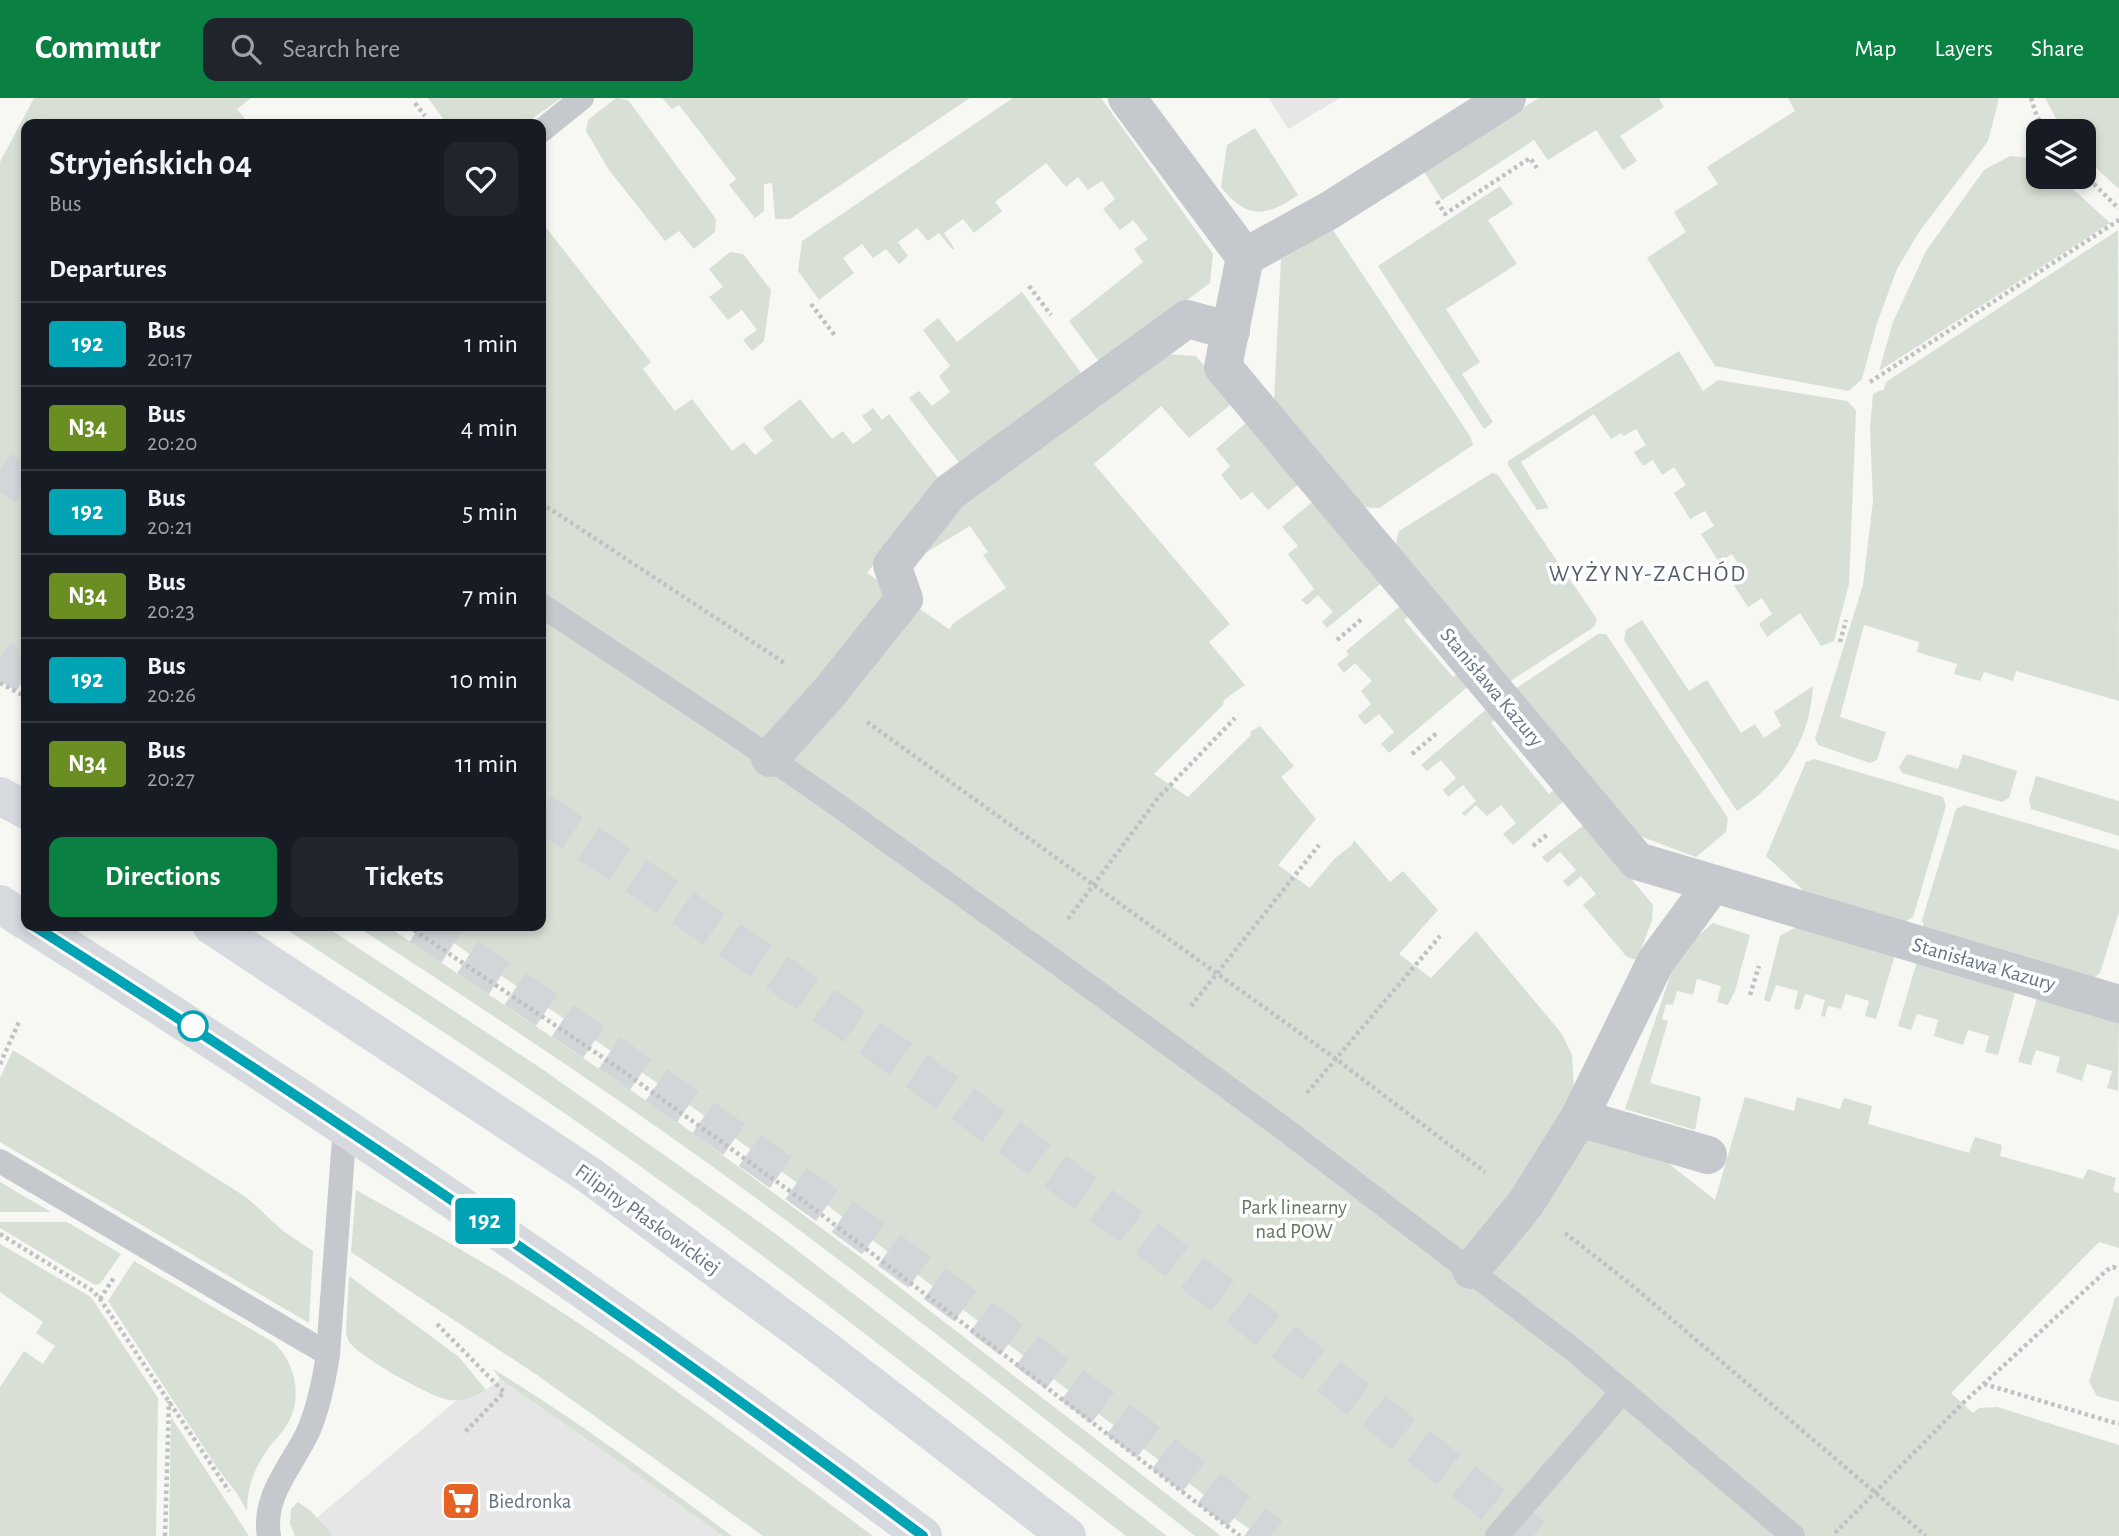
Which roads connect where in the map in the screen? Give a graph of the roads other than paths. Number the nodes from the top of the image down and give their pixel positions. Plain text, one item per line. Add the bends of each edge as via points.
1 (582, 98) edge
2 (1127, 98) edge
3 (1507, 98) edge
4 (546, 127) edge
5 (1245, 257) junction
6 (1231, 331) junction
7 (546, 608) edge
8 (770, 758) junction
9 (0, 796) edge
10 (21, 807) edge
11 (1713, 884) junction
12 (0, 904) edge
13 (21, 918) edge
14 (42, 931) edge
15 (220, 931) edge
16 (2119, 1004) edge
17 (1579, 1118) junction
18 (345, 1126) junction
19 (1708, 1156) dead end
20 (0, 1161) edge
21 (1471, 1270) junction
22 (328, 1354) junction
23 (1623, 1391) junction
24 (268, 1533) edge
25 (923, 1536) edge
26 (1067, 1536) edge
27 (1497, 1536) edge
28 (1793, 1536) edge

1 - 4 lane
2 - 5 street
3 - 5 street via 1330,210
5 - 6 street, Stanisława Kazury
6 - 8 street via 1187,319 950,492 892,565 904,600
6 - 11 street, Stanisława Kazury via 1223,367 1637,861
7 - 8 lane
8 - 21 lane via 1043,952
9 - 10 main road
11 - 16 street, Stanisława Kazury
11 - 17 street via 1656,961
12 - 13 main road
14 - 18 main road
15 - 26 main road, Filipiny Płaskowickiej via 589,1175
17 - 19 street
17 - 21 street via 1526,1203
18 - 22 lane
18 - 25 main road via 566,1277
20 - 22 lane
21 - 23 lane
22 - 24 lane via 308,1432 270,1504
23 - 27 lane
23 - 28 lane

